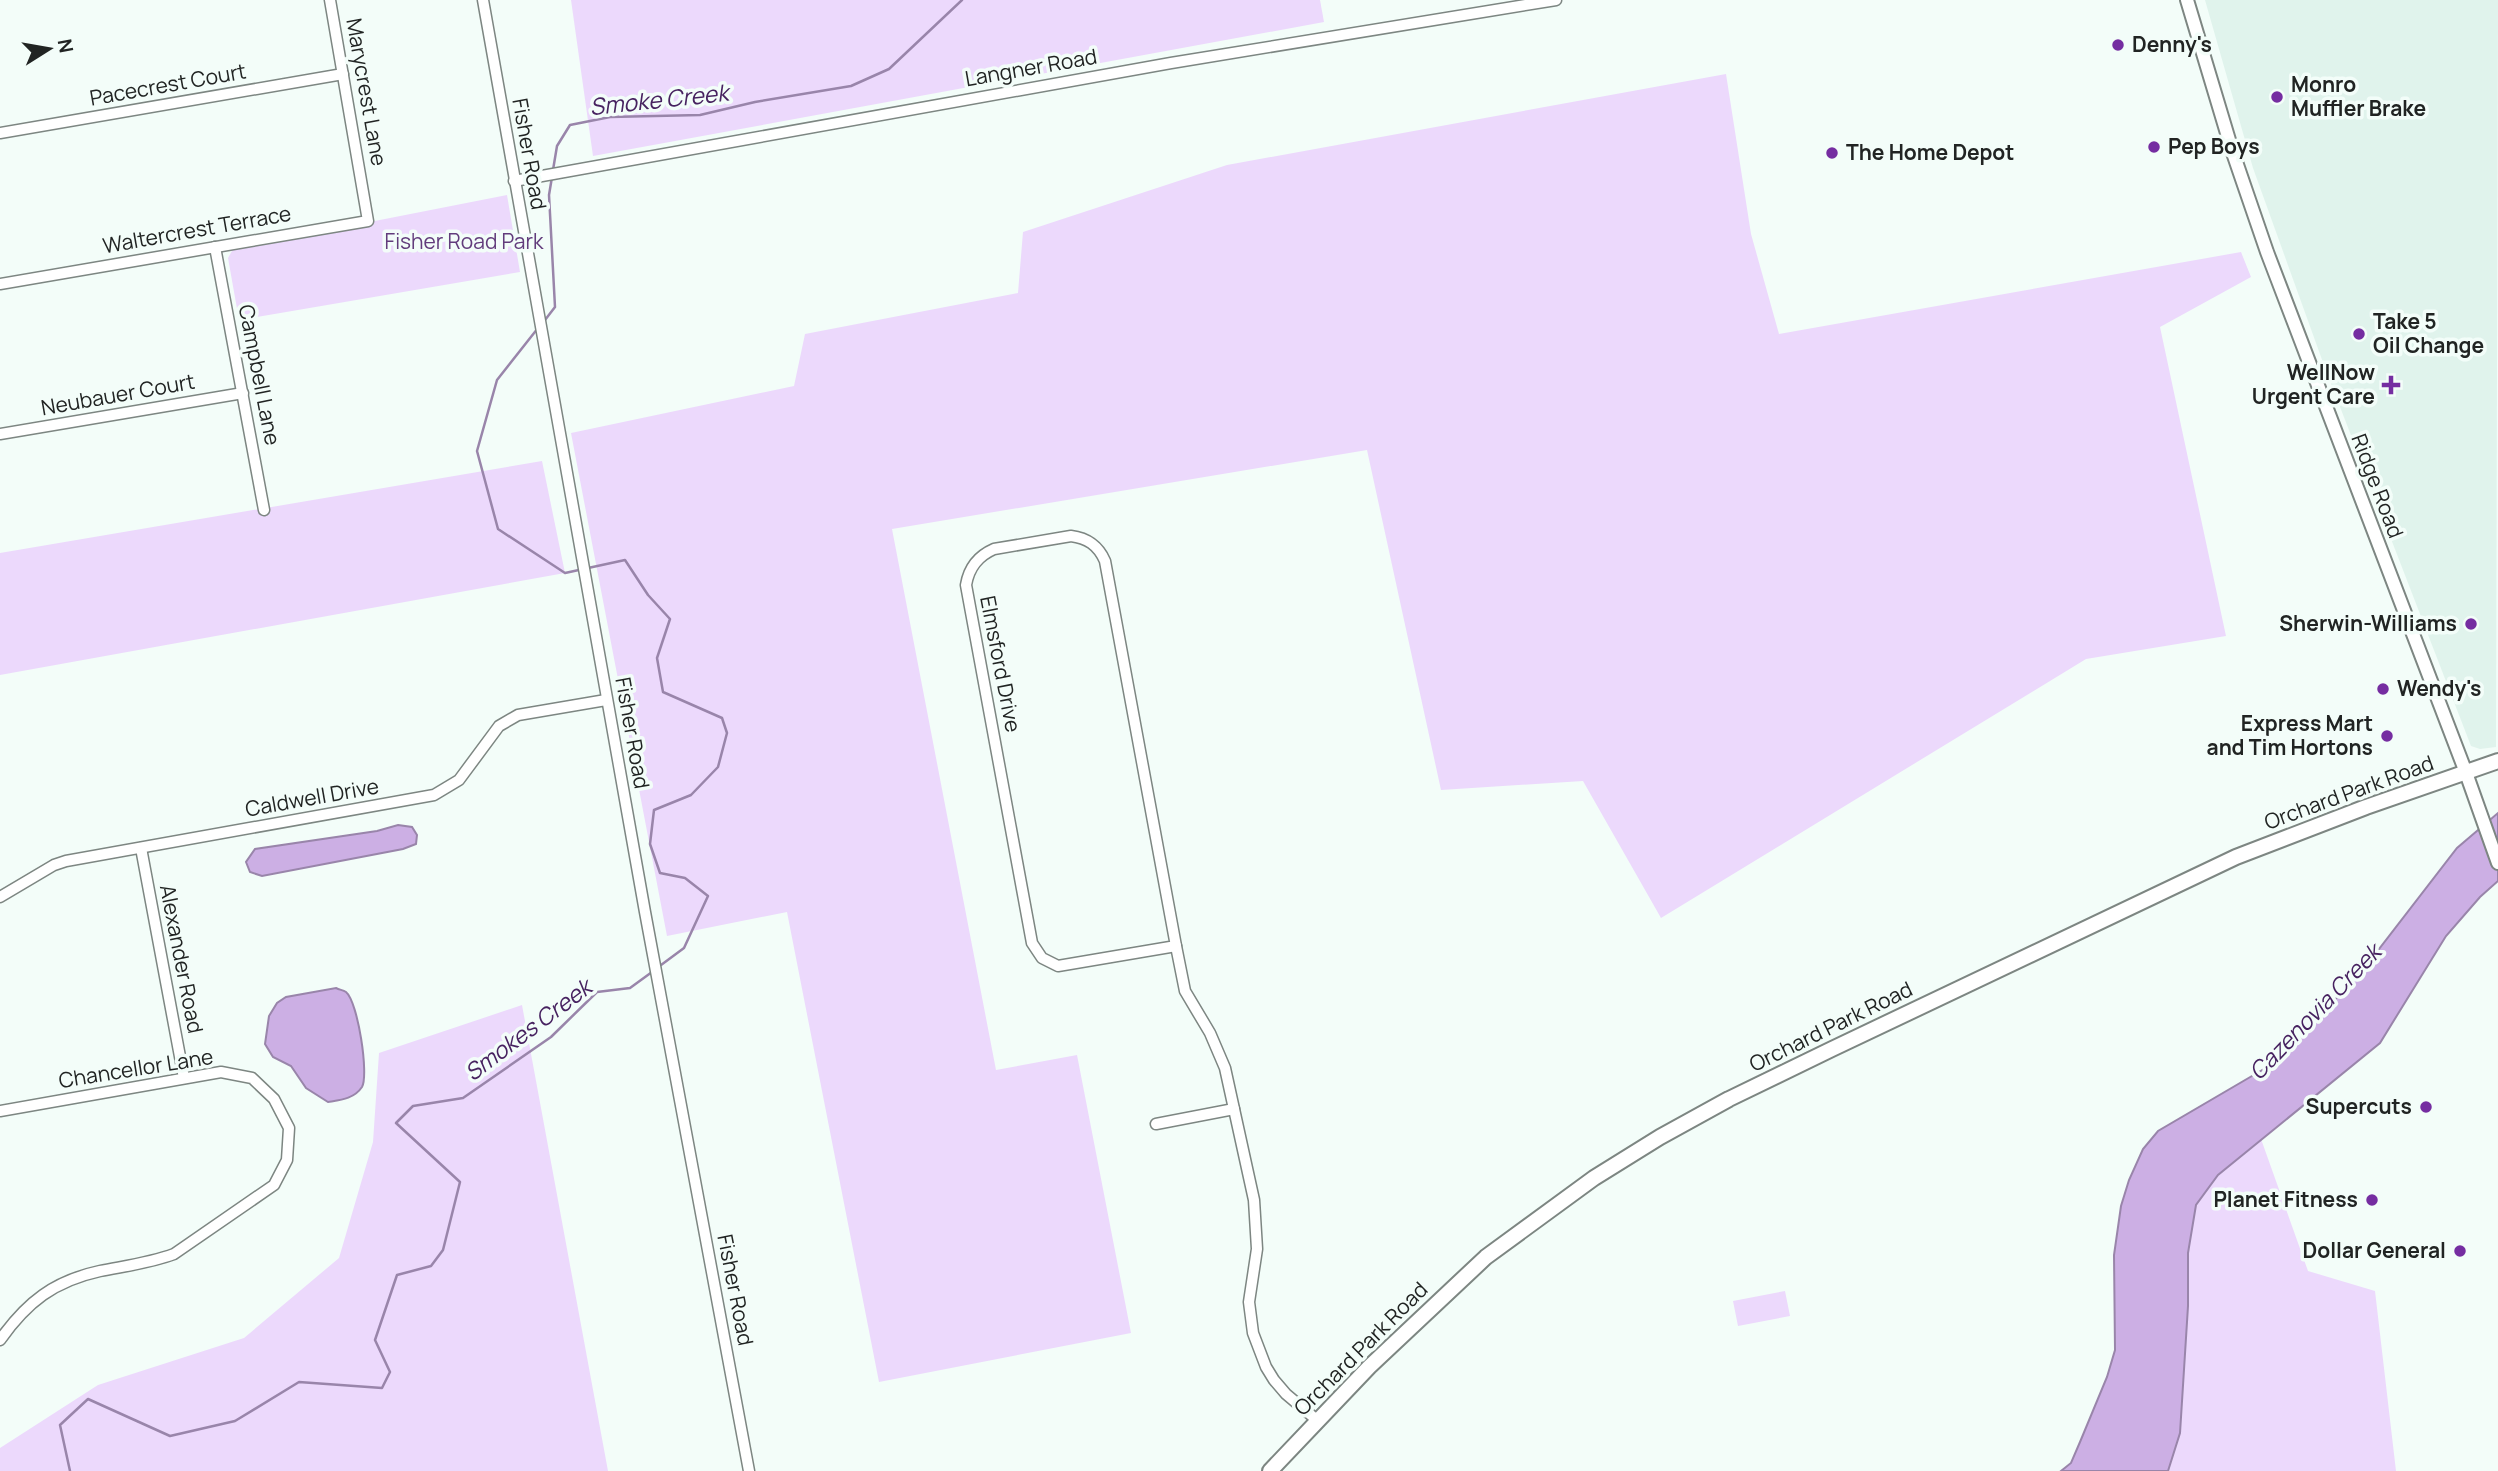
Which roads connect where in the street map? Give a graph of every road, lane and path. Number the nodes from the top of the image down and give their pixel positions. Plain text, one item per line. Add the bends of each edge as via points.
1 (332, 0) edge
2 (483, 0) edge
3 (1556, 0) edge
4 (2187, 0) edge
5 (343, 74) junction
6 (0, 133) edge
7 (514, 181) junction
8 (363, 189) joint
9 (215, 247) junction
10 (0, 284) edge
11 (243, 393) junction
12 (0, 435) edge
13 (264, 510) dead end
14 (606, 700) junction
15 (2498, 761) edge
16 (2466, 773) junction
17 (141, 848) junction
18 (2498, 863) edge
19 (0, 897) edge
20 (1176, 946) junction
21 (184, 1077) junction
22 (1234, 1109) junction
23 (0, 1111) edge
24 (1156, 1124) dead end
25 (0, 1340) edge
26 (1318, 1421) junction
27 (749, 1471) edge
28 (1270, 1471) edge

1 - 5 street, Marycrest Lane
2 - 7 street, Fisher Road
3 - 7 street, Langner Road
4 - 16 street, Ridge Road via 2267,253
5 - 6 street, Pacecrest Court
5 - 8 street, Marycrest Lane
7 - 14 street, Fisher Road
8 - 9 street, Waltercrest Terrace via 368,221
9 - 10 street, Waltercrest Terrace
9 - 11 street, Campbell Lane
11 - 12 street, Neubauer Court
11 - 13 street, Campbell Lane
14 - 17 street, Caldwell Drive via 518,715 499,726 458,780 434,795
14 - 27 street, Fisher Road
15 - 16 main road, Orchard Park Road
16 - 18 street, Ridge Road
16 - 26 main road, Orchard Park Road via 2236,857 1764,1082 1660,1137 1594,1178 1486,1257
17 - 19 street, Caldwell Drive via 54,865
17 - 21 street, Alexander Road
20 - 20 street, Elmsford Drive via 1102,553 1088,540 1070,536 994,549 972,566 967,596 1032,943 1049,963 1068,966
20 - 22 street, Elmsford Drive via 1185,990 1219,1053
21 - 23 street, Chancellor Lane
21 - 25 street, Chancellor Lane via 220,1072 252,1078 274,1099 289,1128 287,1160 274,1185 174,1254 75,1278 48,1290
22 - 24 street
22 - 26 street, Elmsford Drive via 1257,1224 1249,1302 1253,1334 1274,1380
26 - 28 main road, Orchard Park Road

